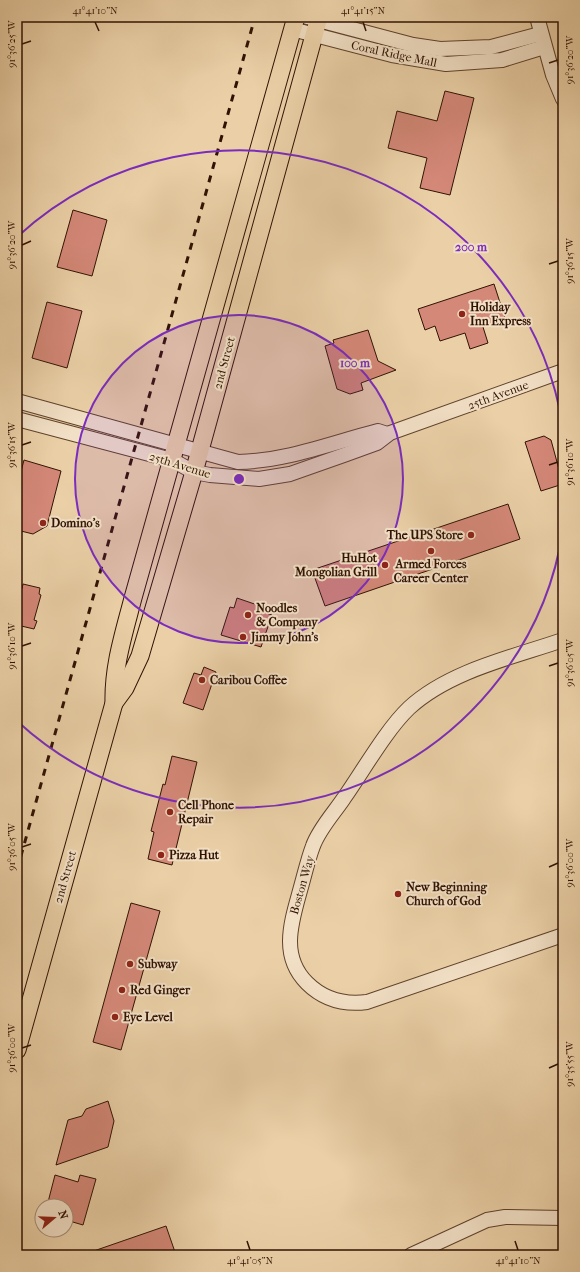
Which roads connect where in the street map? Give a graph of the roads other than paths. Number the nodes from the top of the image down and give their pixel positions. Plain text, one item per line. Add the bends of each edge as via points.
1 (537, 17) edge
2 (315, 22) edge
3 (294, 23) edge
4 (542, 40) junction
5 (563, 99) edge
6 (563, 371) edge
7 (17, 401) edge
8 (17, 419) edge
9 (387, 434) junction
10 (199, 452) junction
11 (174, 453) junction
12 (194, 472) junction
13 (563, 640) edge
14 (114, 704) junction
15 (563, 935) edge
16 (17, 1050) edge
17 (563, 1218) edge
18 (411, 1255) edge

1 - 4 street
2 - 3 street, Coral Ridge Mall
2 - 4 street, Coral Ridge Mall via 392,55 446,64 502,60
2 - 10 main road, 2nd Street
3 - 11 main road, 2nd Street
4 - 5 street via 552,75
6 - 9 street, 25th Avenue
7 - 11 street, 25th Avenue
8 - 11 street, 25th Avenue
9 - 10 street, 25th Avenue via 378,431 301,453 262,461 238,462
9 - 12 street, 25th Avenue via 378,443 290,474 259,479 230,478
10 - 11 street, 25th Avenue
10 - 12 main road, 2nd Street
11 - 12 street, 25th Avenue
11 - 14 main road, 2nd Street via 116,662
12 - 14 main road, 2nd Street via 135,671
13 - 15 street, Boston Way via 468,672 439,685 401,717 313,845 290,928 289,944 296,968 313,989 328,998 354,1004 367,1002
14 - 16 main road, 2nd Street
17 - 18 street via 505,1217 487,1220

